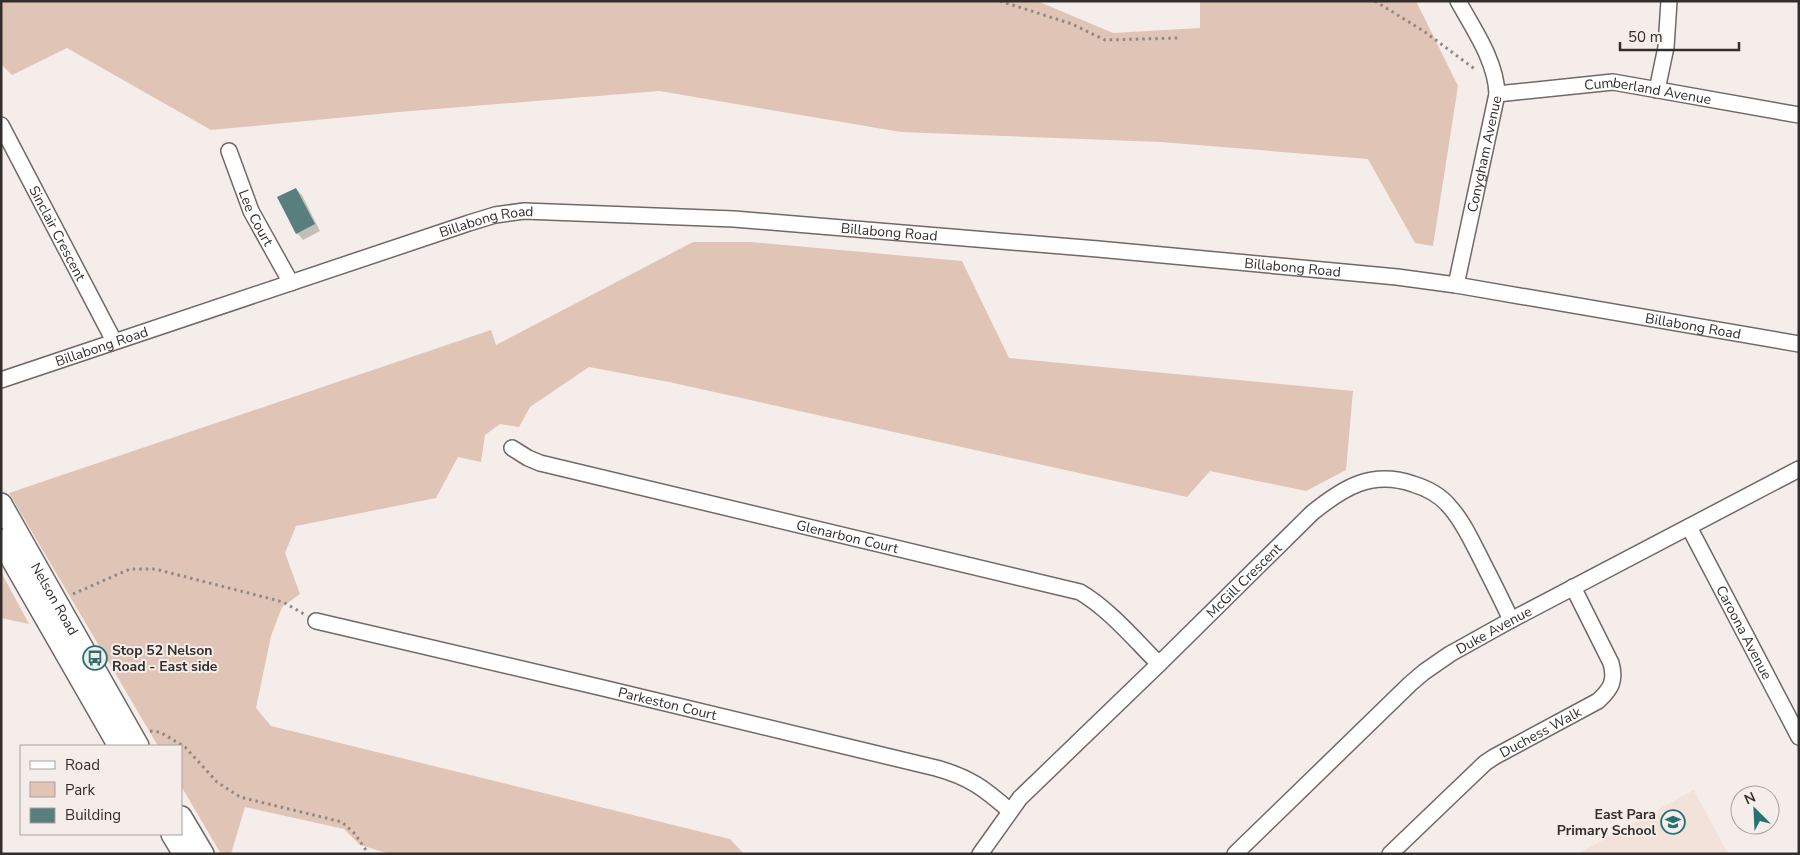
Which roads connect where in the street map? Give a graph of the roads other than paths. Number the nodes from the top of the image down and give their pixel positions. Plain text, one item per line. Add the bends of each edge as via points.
1 (1458, 1) edge
2 (1669, 1) edge
3 (1497, 90) junction
4 (1657, 90) junction
5 (1799, 115) edge
6 (1, 125) edge
7 (229, 151) dead end
8 (291, 283) junction
9 (1456, 285) junction
10 (114, 341) junction
11 (1799, 344) edge
12 (1, 380) edge
13 (512, 448) dead end
14 (1799, 469) edge
15 (1, 504) edge
16 (1689, 527) junction
17 (1, 540) edge
18 (1573, 587) junction
19 (1512, 620) junction
20 (316, 621) road end
21 (1159, 664) junction
22 (1793, 714) edge
23 (141, 738) edge
24 (1799, 738) edge
25 (117, 745) edge
26 (1010, 811) junction
27 (182, 819) edge
28 (173, 835) edge
29 (184, 854) edge
30 (204, 854) edge
31 (980, 854) edge
32 (1235, 854) edge
33 (1390, 854) edge

1 - 3 street, Conygham Avenue via 1490,62
2 - 4 street via 1666,47
3 - 4 street, Cumberland Avenue via 1613,82
3 - 9 street, Conygham Avenue
4 - 5 street, Cumberland Avenue
6 - 10 street, Sinclair Crescent
7 - 8 street, Lee Court via 251,211
8 - 9 street, Billabong Road via 469,223 524,211 734,219 907,232
8 - 10 street, Billabong Road
9 - 11 street, Billabong Road
10 - 12 street, Billabong Road
13 - 21 street, Glenarbon Court via 540,463 1080,592 1095,602
14 - 16 street, Duke Avenue
15 - 23 main road, Nelson Road
16 - 18 street, Duke Avenue
16 - 22 street, Caroona Avenue
17 - 25 main road, Nelson Road
18 - 19 street, Duke Avenue
18 - 33 street, Duchess Walk via 1611,663 1614,674 1610,688 1598,701 1485,763
19 - 21 street, McGill Crescent via 1466,530 1449,505 1422,486 1392,478 1373,479 1345,489 1312,513
19 - 32 street, Duke Avenue via 1424,672
20 - 26 street, Parkeston Court via 936,768 978,784
21 - 26 street, McGill Crescent
22 - 24 street, Caroona Avenue
26 - 31 street, McGill Crescent
27 - 30 main road
28 - 29 main road

